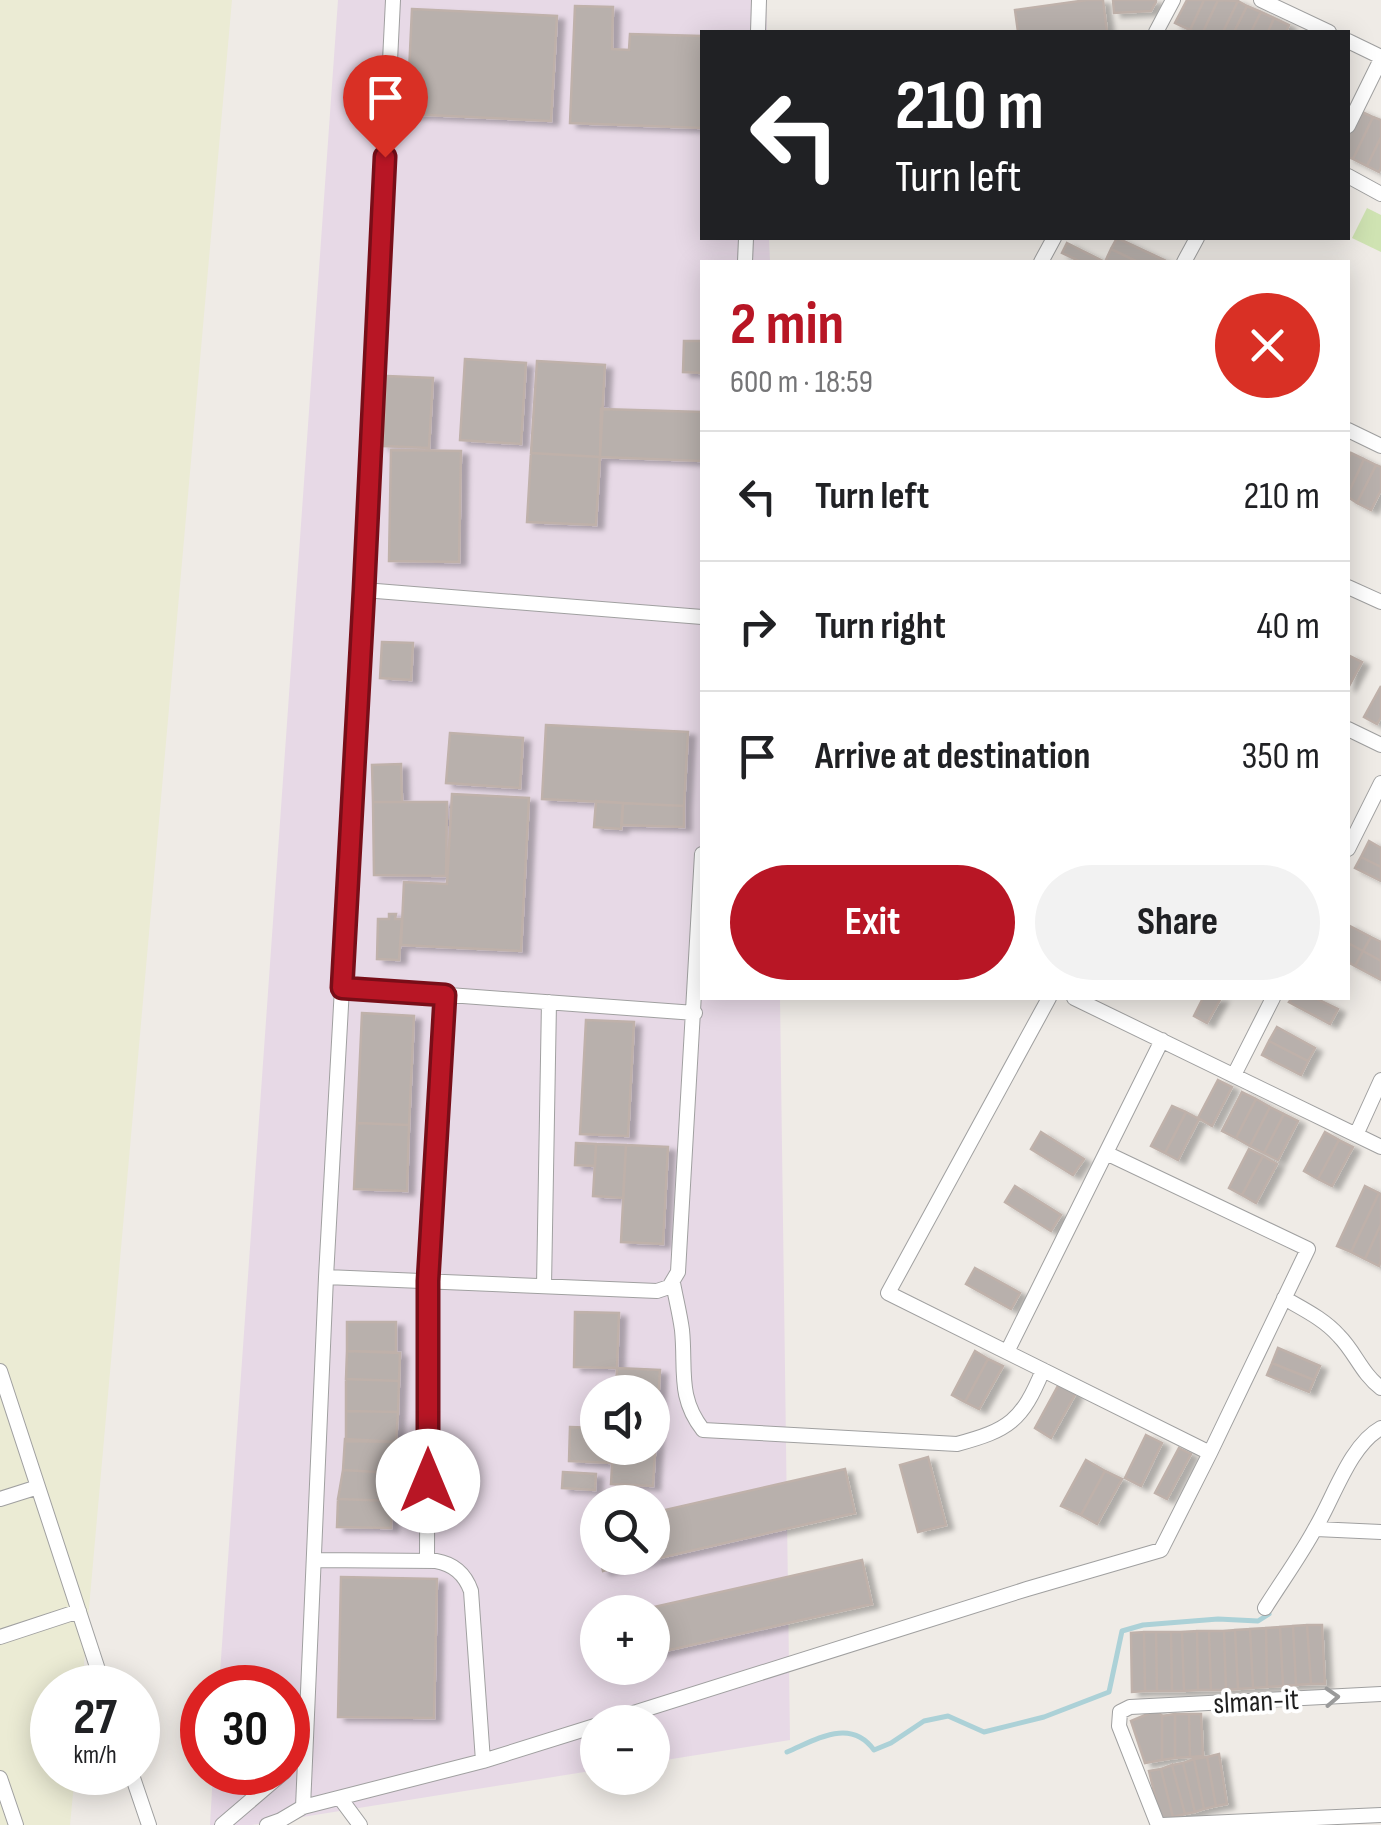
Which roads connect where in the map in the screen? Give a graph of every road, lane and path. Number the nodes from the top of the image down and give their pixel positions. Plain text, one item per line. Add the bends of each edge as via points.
1 (392, 0) edge
2 (759, 0) edge
3 (1172, 0) edge
4 (1261, 0) edge
5 (758, 30) edge
6 (1157, 30) edge
7 (1326, 30) edge
8 (1350, 42) edge
9 (1381, 58) edge
10 (1350, 122) edge
11 (1350, 177) edge
12 (1381, 194) edge
13 (1350, 431) edge
14 (1381, 446) edge
15 (1350, 588) edge
16 (364, 590) junction
17 (1381, 602) edge
18 (700, 617) edge
19 (1350, 730) edge
20 (1381, 745) edge
21 (1381, 783) edge
22 (1350, 846) edge
23 (700, 899) edge
24 (342, 988) junction
25 (445, 995) junction
26 (1048, 1000) edge
27 (1078, 1000) edge
28 (1272, 1000) edge
29 (549, 1002) junction
30 (695, 1012) junction
31 (1162, 1040) junction
32 (1234, 1075) junction
33 (1381, 1080) edge
34 (1356, 1135) junction
35 (1381, 1147) edge
36 (1106, 1153) junction
37 (326, 1277) junction
38 (428, 1281) junction
39 (673, 1283) junction
40 (544, 1286) junction
41 (1284, 1298) junction
42 (1007, 1352) junction
43 (1043, 1370) junction
44 (0, 1371) edge
45 (1381, 1388) edge
46 (1381, 1428) edge
47 (1210, 1454) junction
48 (38, 1486) junction
49 (0, 1498) edge
50 (1316, 1529) junction
51 (1381, 1532) edge
52 (315, 1560) junction
53 (428, 1561) junction
54 (1265, 1608) dead end
55 (78, 1611) junction
56 (0, 1637) edge
57 (96, 1665) edge
58 (310, 1667) edge
59 (1381, 1694) edge
60 (659, 1705) edge
61 (580, 1731) edge
62 (484, 1761) junction
63 (0, 1778) edge
64 (138, 1795) edge
65 (258, 1795) edge
66 (304, 1795) edge
67 (340, 1798) junction
68 (303, 1808) junction
69 (1381, 1815) edge
70 (1268, 1823) edge
71 (16, 1825) edge
72 (148, 1825) edge
73 (222, 1825) edge
74 (267, 1825) edge
75 (360, 1825) edge
76 (1160, 1825) edge

1 - 16 street
2 - 5 street
3 - 6 street
4 - 7 street
8 - 9 street
9 - 10 street
11 - 12 street
13 - 14 street
15 - 17 street
16 - 18 street
16 - 24 street
19 - 20 street
21 - 22 street
23 - 30 street
24 - 25 street
24 - 37 street
25 - 29 street
25 - 38 street
26 - 42 street via 888,1293
27 - 31 street
28 - 32 street
29 - 30 street
29 - 40 street
30 - 39 street
31 - 32 street
31 - 36 street
32 - 34 street
33 - 34 street
34 - 35 street
36 - 41 street via 1308,1249
36 - 42 street
37 - 38 street
37 - 52 street
38 - 40 street
38 - 53 street
39 - 40 street via 657,1291
39 - 43 street via 685,1399 703,1430 956,1444 1008,1427 1032,1398
41 - 45 street via 1340,1336
41 - 47 street
42 - 43 street
43 - 47 street
44 - 48 street
46 - 50 street via 1359,1447
47 - 60 street via 1161,1550
48 - 49 street
48 - 55 street
50 - 51 street
50 - 54 street
52 - 53 street
52 - 58 street
53 - 62 street via 452,1566 470,1592
55 - 56 street
55 - 57 street
76 -> 59 street, slman-it via 1119,1726 1120,1712
61 - 62 street
62 - 67 street
63 - 71 street
64 - 72 street
65 - 73 street
66 - 68 street
67 - 68 street
67 - 75 street
68 - 74 street
69 - 70 street
70 - 76 street

